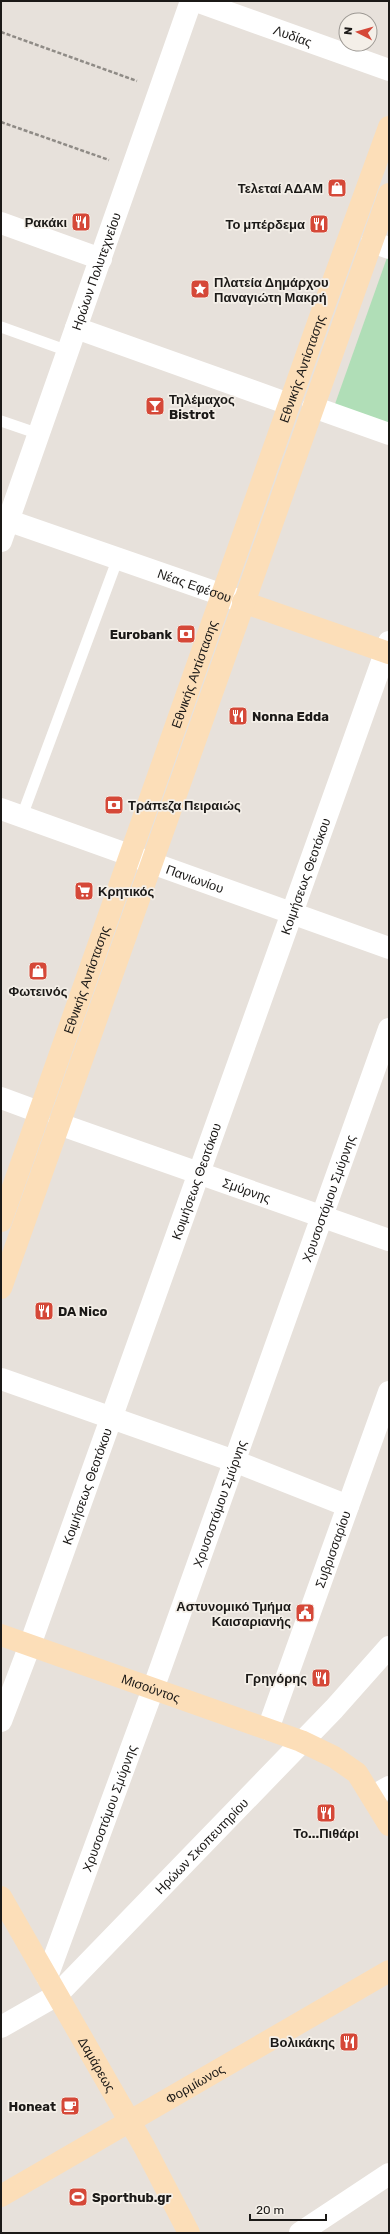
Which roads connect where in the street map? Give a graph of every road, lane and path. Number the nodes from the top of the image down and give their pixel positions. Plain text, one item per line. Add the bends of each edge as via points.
1 (191, 1) edge
2 (196, 1) edge
3 (1, 32) edge
4 (389, 70) edge
5 (160, 89) junction
6 (1, 122) edge
7 (389, 126) edge
8 (132, 168) junction
9 (389, 194) edge
10 (1, 223) edge
11 (380, 245) edge
12 (100, 259) junction
13 (1, 327) edge
14 (76, 328) junction
15 (68, 350) junction
16 (289, 404) junction
17 (313, 407) junction
18 (1, 421) edge
19 (39, 434) junction
20 (389, 434) edge
21 (5, 519) edge
22 (1, 541) edge
23 (118, 558) junction
24 (223, 595) junction
25 (243, 602) junction
26 (388, 649) edge
27 (1, 809) edge
28 (22, 816) junction
29 (130, 855) junction
30 (151, 863) junction
31 (292, 913) junction
32 (389, 948) edge
33 (389, 1029) edge
34 (1, 1098) edge
35 (39, 1112) junction
36 (59, 1124) junction
37 (199, 1174) junction
38 (322, 1216) junction
39 (1, 1221) edge
40 (389, 1240) edge
41 (1, 1288) edge
42 (1, 1379) edge
43 (389, 1392) edge
44 (111, 1418) junction
45 (234, 1462) junction
46 (348, 1506) junction
47 (1, 1635) edge
48 (30, 1645) junction
49 (389, 1647) edge
50 (153, 1689) junction
51 (1, 1720) edge
52 (268, 1729) junction
53 (301, 1741) junction
54 (381, 1792) edge
55 (389, 1825) edge
56 (1, 1898) edge
57 (389, 1971) edge
58 (52, 1986) junction
59 (1, 2028) edge
60 (129, 2121) junction
61 (389, 2174) edge
62 (1, 2196) edge
63 (189, 2233) edge
64 (300, 2233) edge

1 - 5 street, Ηρώων Πολυτεχνείου
2 - 4 street, Λυδίας
3 - 5 path
5 - 8 street, Ηρώων Πολυτεχνείου
6 - 8 path
7 - 16 main road, Εθνικής Αντίστασης
8 - 12 street, Ηρώων Πολυτεχνείου
9 - 11 main road, Εθνικής Αντίστασης
10 - 12 street
11 - 17 main road, Εθνικής Αντίστασης
12 - 14 street, Ηρώων Πολυτεχνείου
13 - 15 lane
14 - 15 street, Ηρώων Πολυτεχνείου
14 - 16 street
15 - 19 street, Ηρώων Πολυτεχνείου
16 - 24 main road, Εθνικής Αντίστασης
17 - 20 street
17 - 25 main road, Εθνικής Αντίστασης
18 - 19 lane
19 - 21 street, Ηρώων Πολυτεχνείου
21 - 22 street, Ηρώων Πολυτεχνείου
21 - 23 street, Νέας Εφέσου
23 - 24 street, Νέας Εφέσου
23 - 28 lane
24 - 25 street, Νέας Εφέσου
24 - 29 main road, Εθνικής Αντίστασης
25 - 26 main road, Νέας Εφέσου
25 - 30 main road, Εθνικής Αντίστασης
26 - 31 street, Κοιμήσεως Θεοτόκου
27 - 28 street, Πανιωνίου
28 - 29 street, Πανιωνίου
29 - 30 street, Πανιωνίου
29 - 35 main road, Εθνικής Αντίστασης
30 - 31 street, Πανιωνίου
30 - 36 main road, Εθνικής Αντίστασης
31 - 32 street, Πανιωνίου
31 - 37 street, Κοιμήσεως Θεοτόκου
33 - 38 street, Χρυσοστόμου Σμύρνης
34 - 35 street
35 - 39 main road, Εθνικής Αντίστασης
36 - 37 street, Σμύρνης
36 - 41 main road, Εθνικής Αντίστασης
37 - 38 street, Σμύρνης
37 - 44 street, Κοιμήσεως Θεοτόκου
38 - 40 street, Σμύρνης
38 - 45 street, Χρυσοστόμου Σμύρνης
42 - 44 street
43 - 46 street, Συβρισσαρίου
44 - 45 street
44 - 48 street, Κοιμήσεως Θεοτόκου
45 - 46 street
45 - 50 street, Χρυσοστόμου Σμύρνης
46 - 52 street, Συβρισσαρίου
47 - 48 main road, Μισούντος
48 - 50 main road, Μισούντος
48 - 51 street, Κοιμήσεως Θεοτόκου
49 - 53 street, Ηρώων Σκοπευτηρίου via 334,1709
50 - 52 main road, Μισούντος
50 - 58 street, Χρυσοστόμου Σμύρνης
52 - 53 main road, Μισούντος
53 - 54 main road, Μισούντος via 334,1756
53 - 58 street, Ηρώων Σκοπευτηρίου
54 - 55 main road, Μισούντος
56 - 58 main road, Δαμάρεως
57 - 60 main road, Φορμίωνος
58 - 59 street, Ηρώων Σκοπευτηρίου
58 - 60 main road, Δαμάρεως
60 - 62 main road, Φορμίωνος
60 - 63 main road, Δαμάρεως
61 - 64 street

